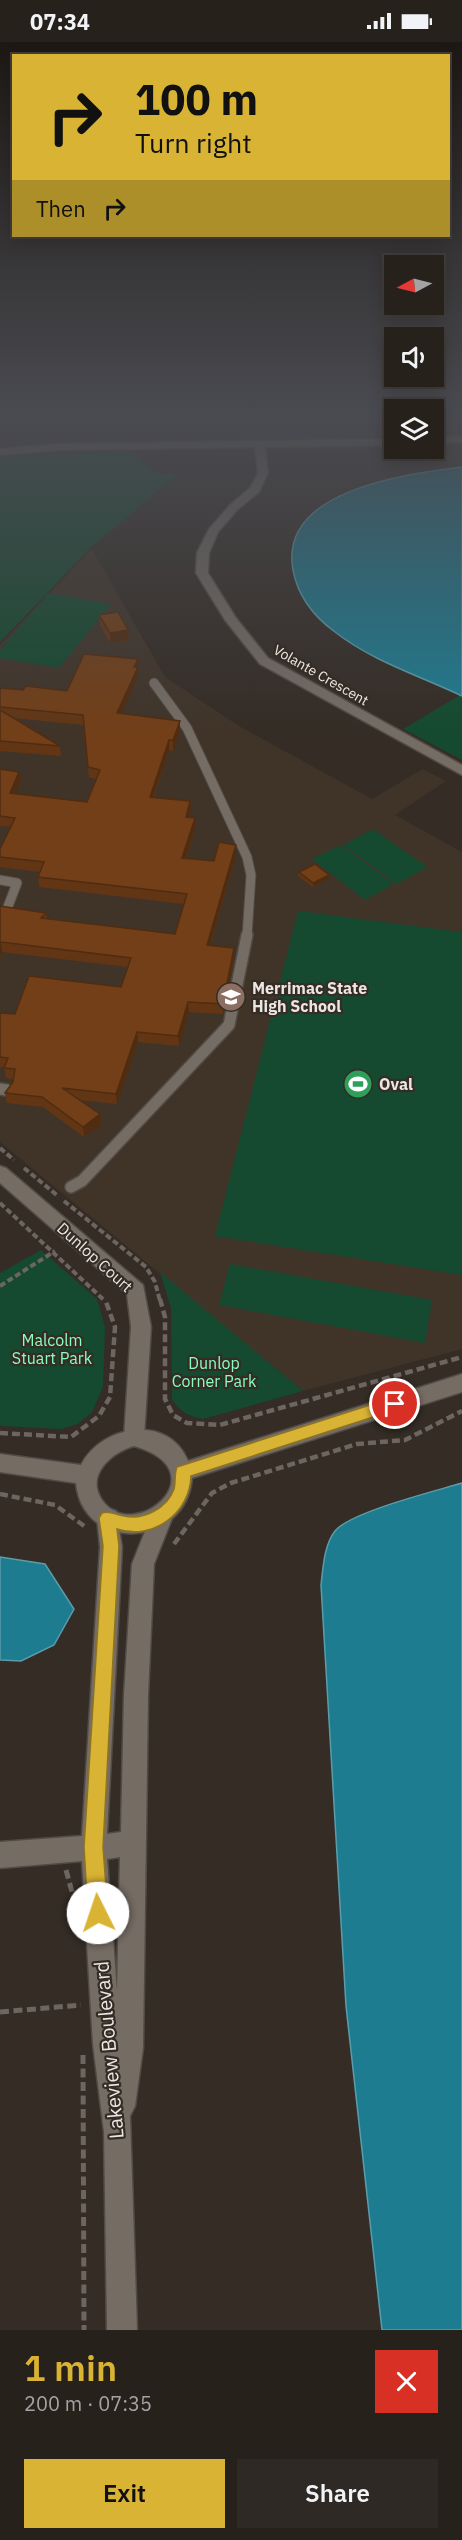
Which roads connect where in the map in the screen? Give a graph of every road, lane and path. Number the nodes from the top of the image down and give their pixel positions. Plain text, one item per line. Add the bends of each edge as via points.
1 (223, 520) edge
2 (154, 683) dead end
3 (462, 771) edge
4 (0, 880) edge
5 (6, 909) edge
6 (0, 1148) edge
7 (0, 1173) edge
8 (71, 1187) dead end
9 (0, 1203) edge
10 (55, 1251) junction
11 (0, 1286) edge
12 (462, 1357) edge
13 (462, 1383) edge
14 (462, 1411) edge
15 (0, 1433) edge
16 (134, 1437) junction
17 (0, 1463) edge
18 (183, 1472) junction
19 (87, 1475) junction
20 (0, 1494) edge
21 (162, 1516) junction
22 (108, 1518) junction
23 (91, 1538) dead end
24 (170, 1550) dead end
25 (132, 1844) junction
26 (94, 1847) junction
27 (0, 1855) edge
28 (66, 1866) dead end
29 (73, 1903) dead end
30 (80, 1994) dead end
31 (81, 2006) junction
32 (0, 2012) edge
33 (82, 2017) dead end
34 (83, 2052) dead end
35 (118, 2132) junction
36 (84, 2330) edge
37 (122, 2330) edge

1 - 3 street, Volante Crescent via 203,553 202,573 231,620 264,661
2 - 8 lane via 187,728 248,857 251,875 246,944 225,1031 82,1182
4 - 5 lane via 17,882
6 - 12 path via 146,1267 155,1282 165,1317 165,1399 173,1416 187,1423 220,1425
7 - 16 street, Dunlop Court via 136,1291 141,1327
9 - 10 path
10 - 11 path
10 - 15 path via 104,1298 115,1327 110,1397 99,1416 70,1437
13 - 18 street
14 - 24 path via 405,1440 357,1444 212,1492
16 - 18 street via 166,1446 177,1457
16 - 19 street via 103,1448
17 - 19 street
18 - 21 street via 175,1504
19 - 22 street via 87,1492 94,1507
20 - 23 path via 55,1505 89,1530
21 - 22 street via 144,1523 125,1524
21 - 25 street via 143,1564
22 - 26 street, Lakeview Boulevard via 111,1546
25 - 26 street
25 - 35 street via 129,2048
26 - 27 street
26 - 35 street, Lakeview Boulevard via 106,2044
28 - 29 path
30 - 31 path
31 - 32 path
31 - 33 path
34 - 36 path
35 - 37 street, Lakeview Boulevard

